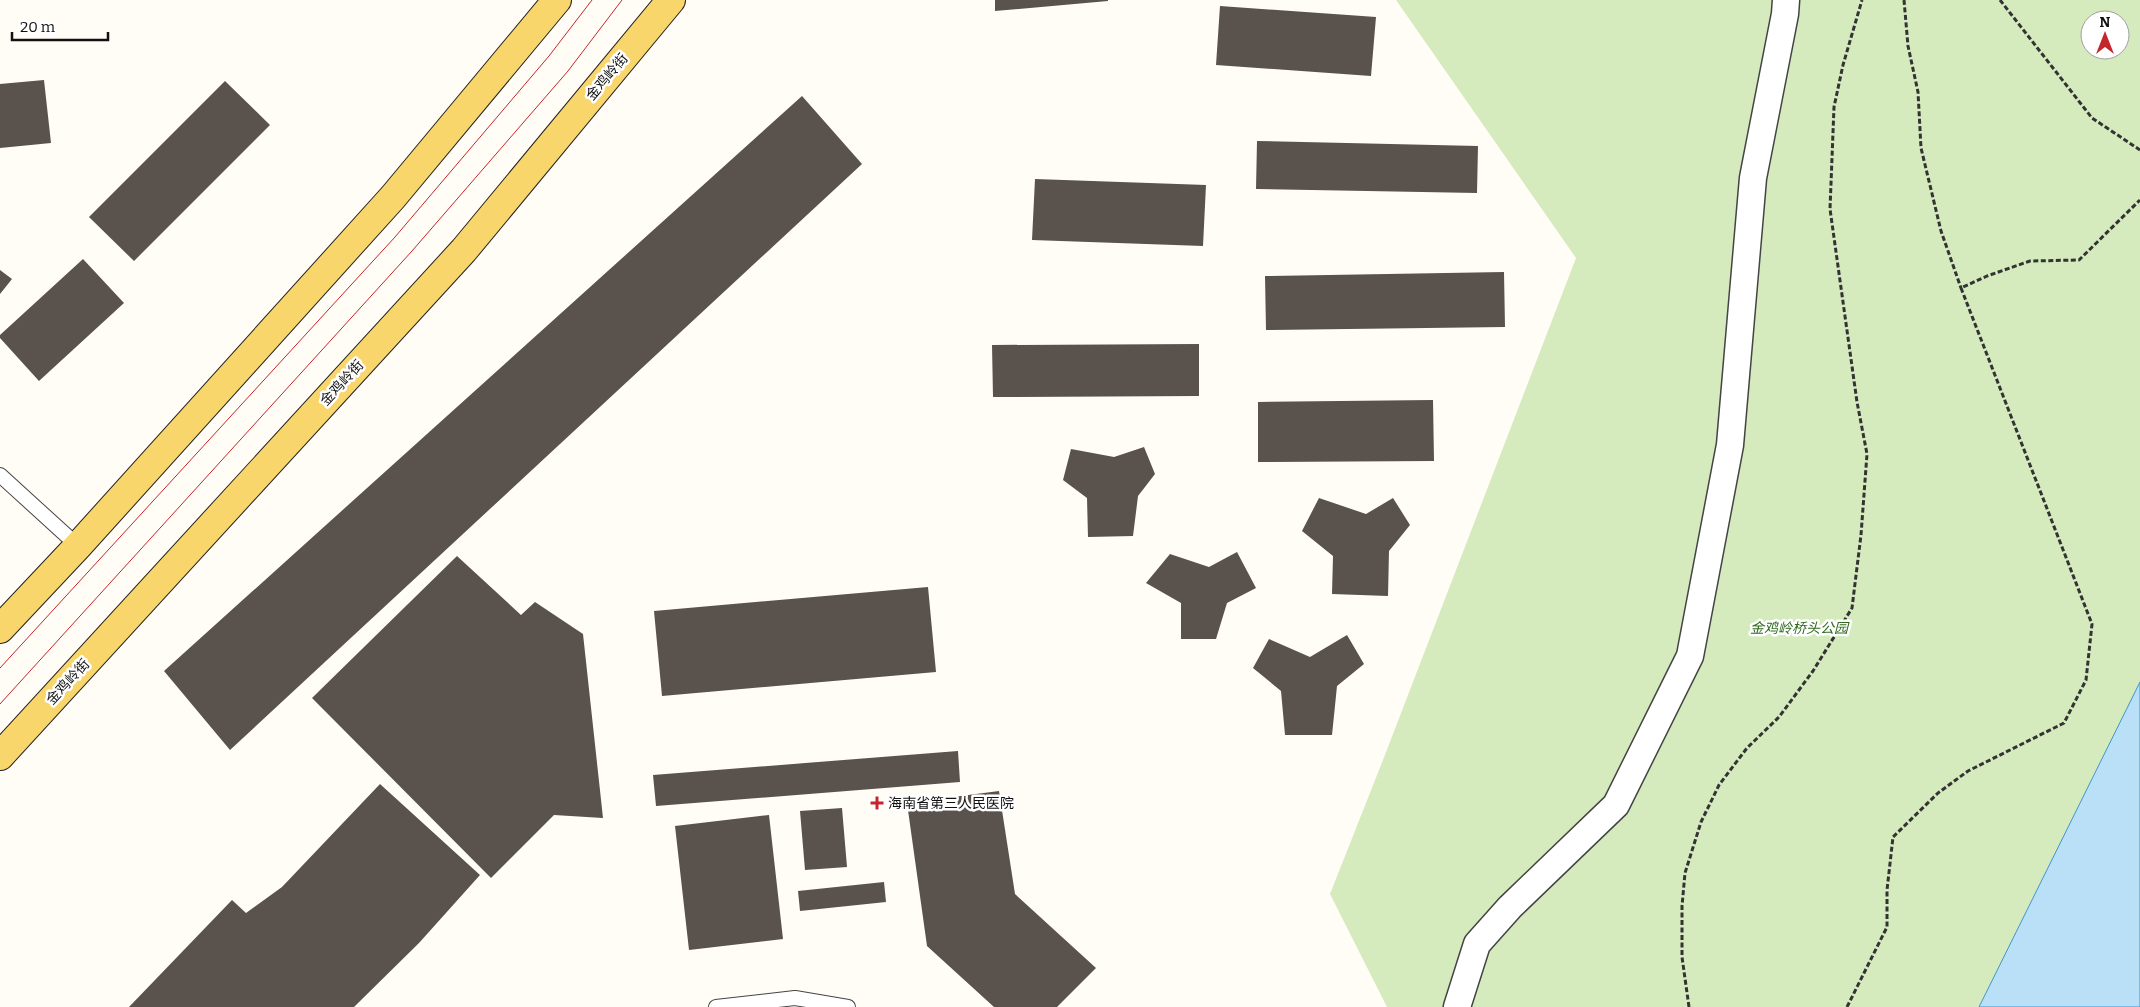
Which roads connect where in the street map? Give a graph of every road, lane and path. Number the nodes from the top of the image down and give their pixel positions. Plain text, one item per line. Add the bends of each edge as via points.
1 (557, 0) edge
2 (671, 0) edge
3 (1786, 0) edge
4 (1862, 0) edge
5 (1904, 0) edge
6 (2000, 0) edge
7 (2140, 150) edge
8 (2140, 200) edge
9 (1962, 288) junction
10 (0, 475) edge
11 (78, 546) junction
12 (0, 629) edge
13 (0, 756) edge
14 (716, 1007) edge
15 (848, 1007) edge
16 (1457, 1007) edge
17 (1689, 1007) edge
18 (1848, 1007) edge

1 - 11 main road via 393,197
2 - 13 main road, 金鸡岭街 via 464,250
3 - 16 street via 1753,178 1730,445 1690,656 1616,805 1510,907 1477,944
4 - 17 path via 1842,65 1834,107 1830,209 1867,454 1852,608 1814,671 1779,717 1747,748 1719,785 1701,822 1685,873 1682,906 1682,957
5 - 9 path via 1908,46 1918,92 1921,148 1941,231
6 - 7 path via 2092,118
8 - 9 path via 2079,260 2030,261
9 - 18 path via 2092,624 2086,680 2064,723 1968,771 1938,793 1893,837 1888,927
10 - 11 lane
11 - 12 main road
14 - 15 lane via 795,998

